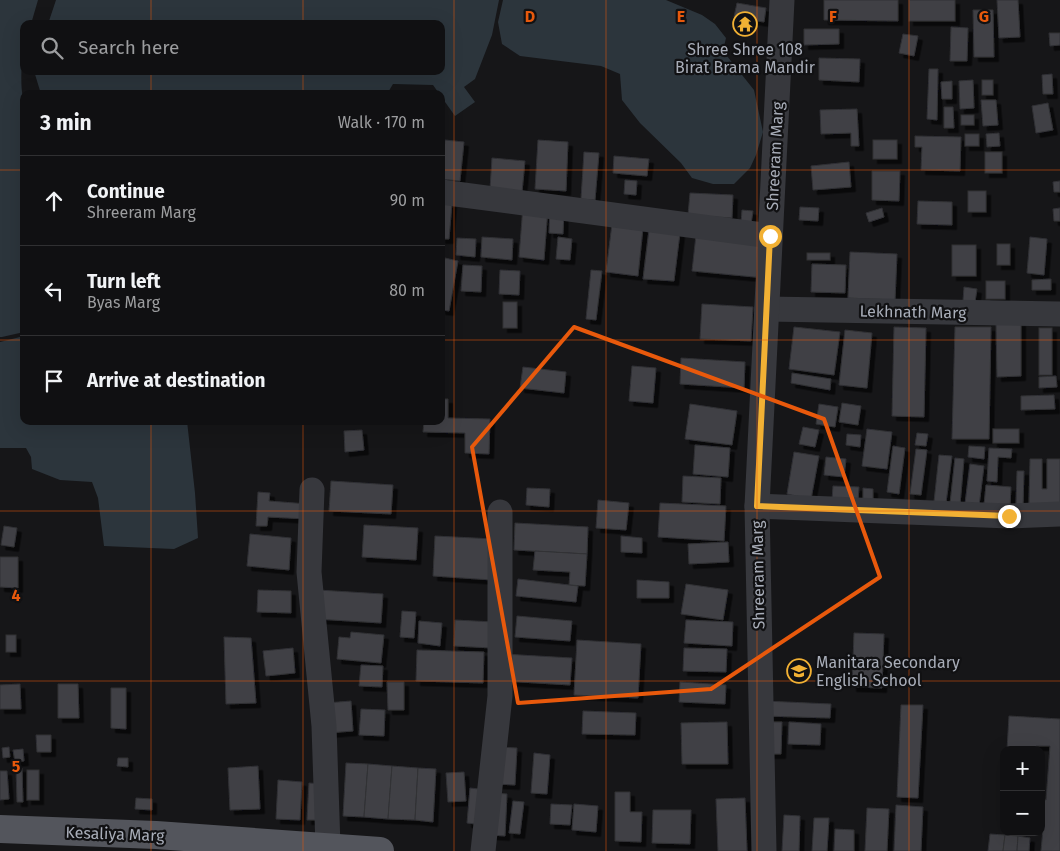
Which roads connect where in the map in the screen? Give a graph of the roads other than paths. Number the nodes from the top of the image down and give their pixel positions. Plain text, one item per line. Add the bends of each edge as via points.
1 (782, 0) edge
2 (445, 193) edge
3 (770, 236) junction
4 (767, 309) junction
5 (1060, 314) edge
6 (312, 490) dead end
7 (757, 506) junction
8 (500, 512) dead end
9 (1060, 514) edge
10 (0, 829) edge
11 (0, 833) edge
12 (155, 843) edge
13 (328, 847) junction
14 (380, 851) edge
15 (482, 851) edge
16 (764, 851) edge

1 - 3 street, Shreeram Marg
2 - 3 street
3 - 4 street, Shreeram Marg
4 - 5 street, Lekhnath Marg
4 - 7 street, Shreeram Marg
6 - 13 street via 309,572 324,726
7 - 9 street via 1009,516
7 - 16 street, Shreeram Marg
8 - 15 street via 500,696
10 - 11 street
10 - 12 main road, Kesaliya Marg
12 - 13 main road, Kesaliya Marg
13 - 14 main road, Kesaliya Marg

